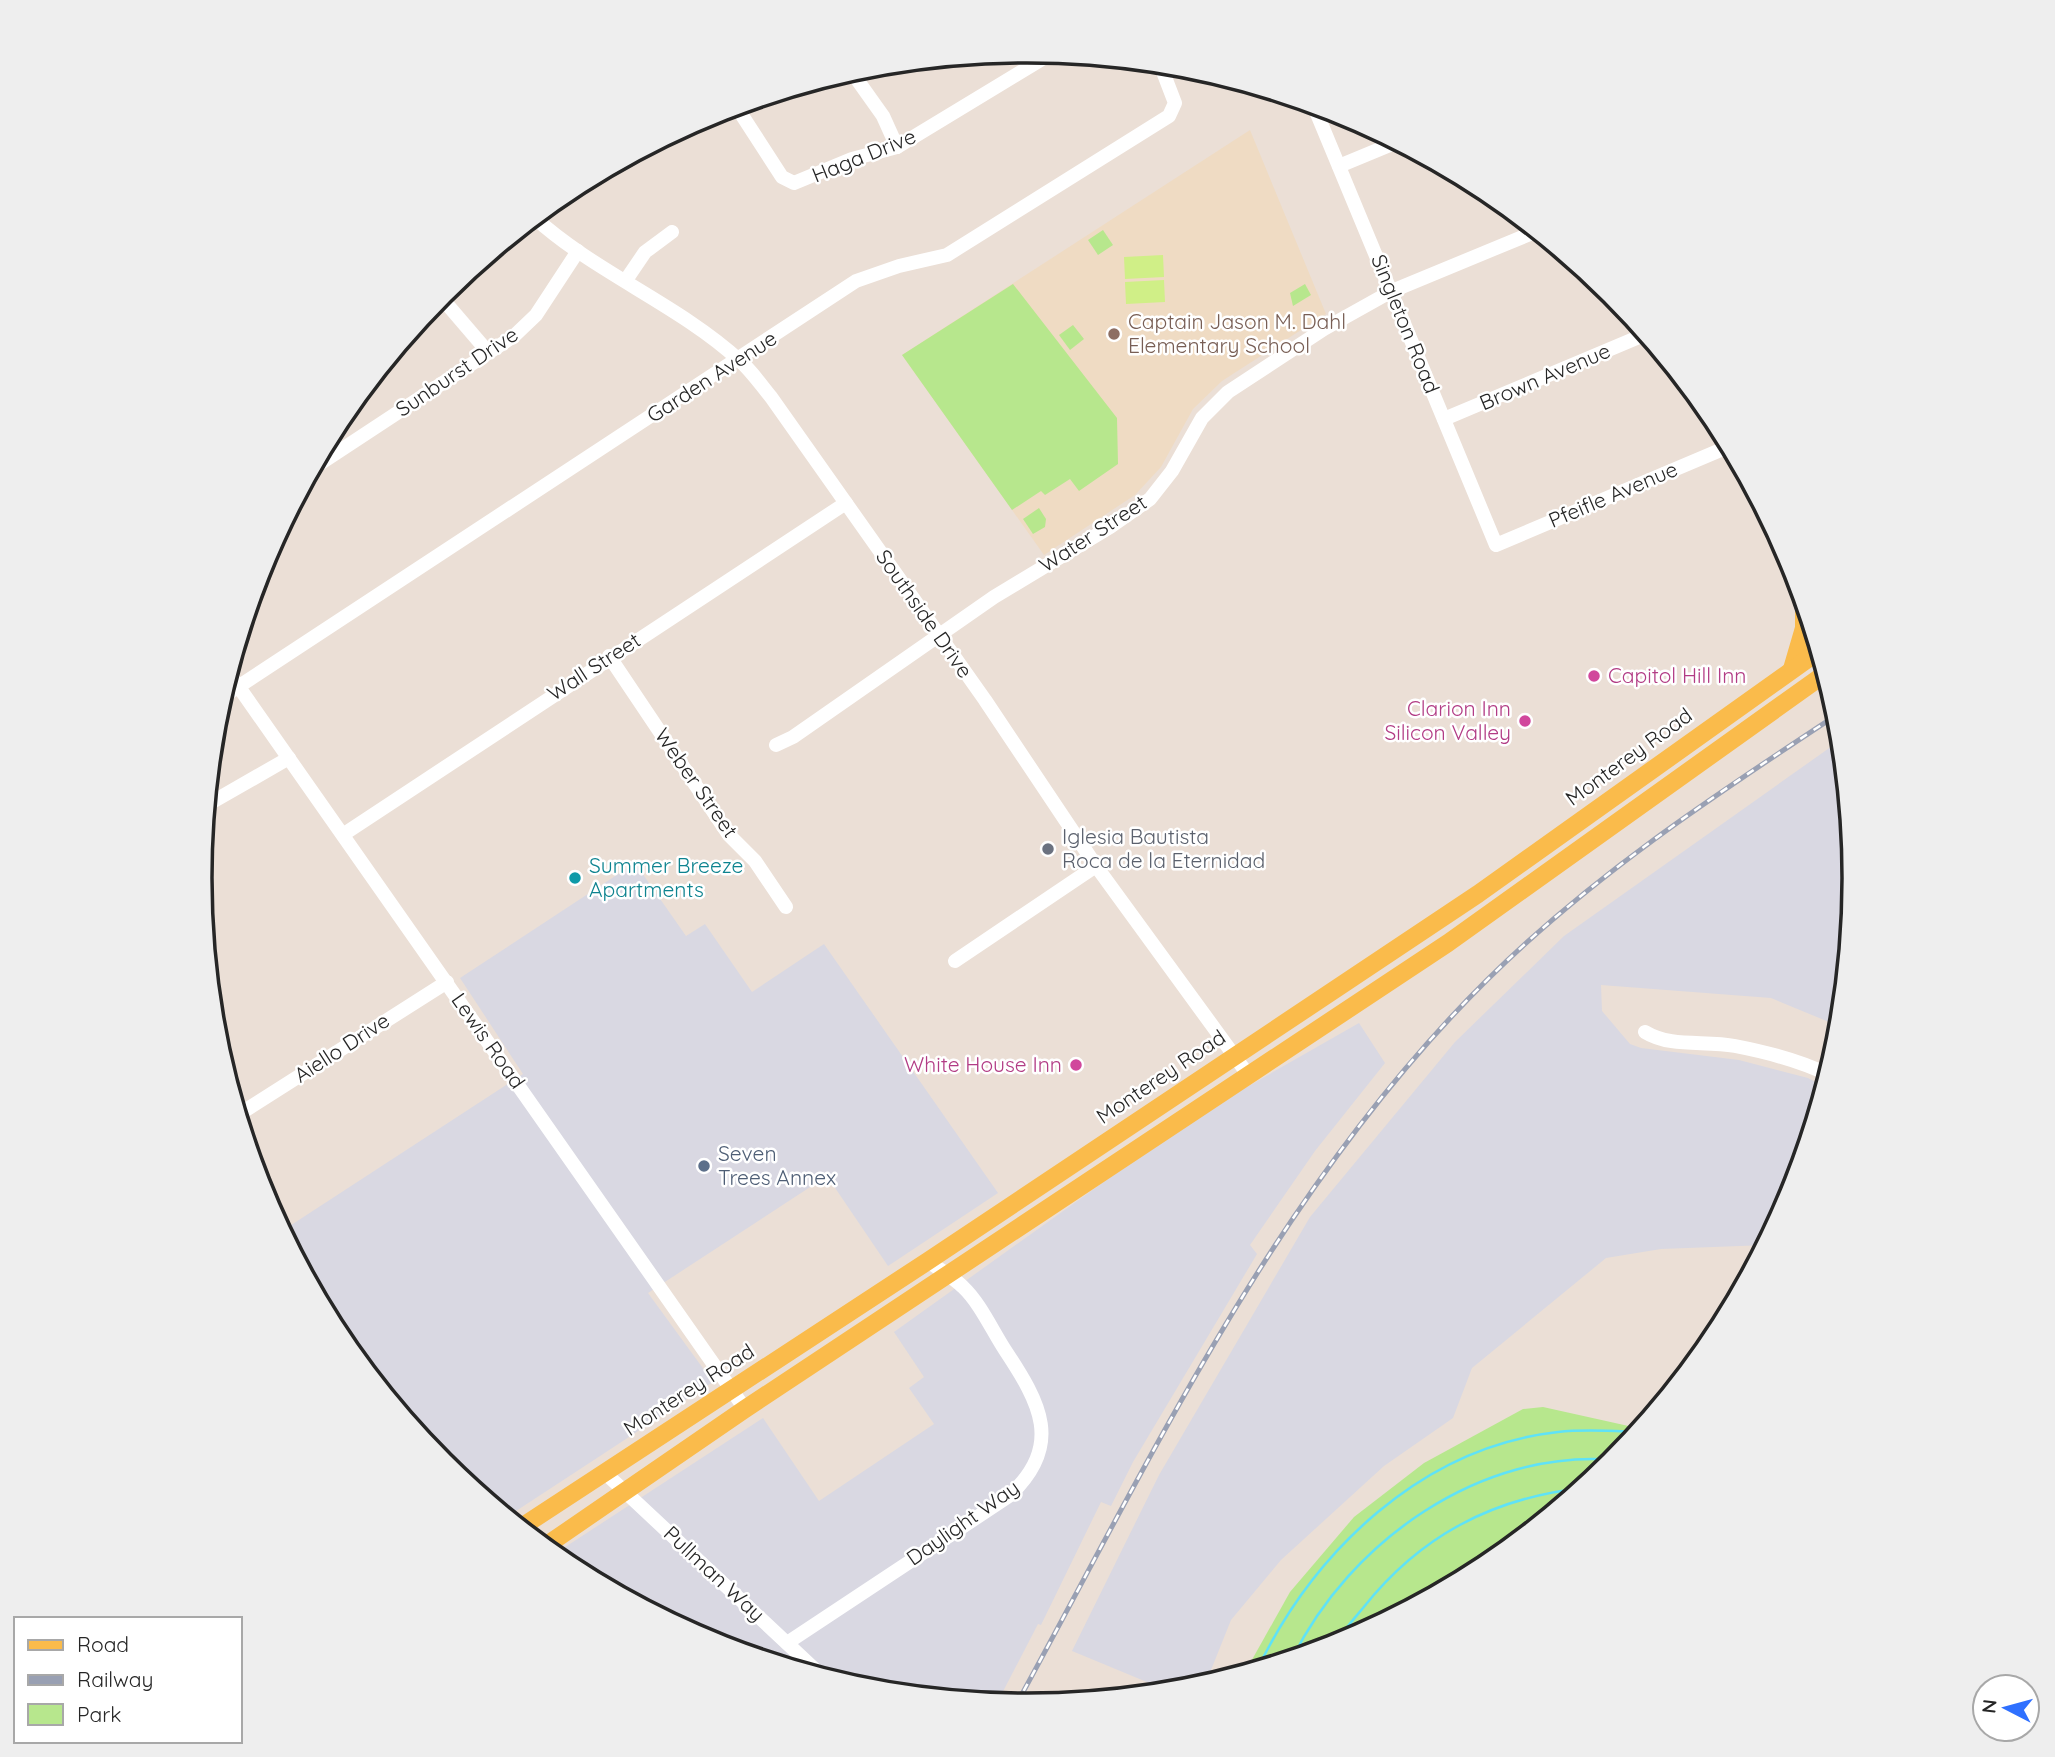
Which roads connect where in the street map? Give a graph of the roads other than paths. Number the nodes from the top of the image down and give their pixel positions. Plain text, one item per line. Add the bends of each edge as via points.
1 (1026, 63) edge
2 (1164, 75) edge
3 (859, 81) edge
4 (742, 115) edge
5 (1318, 117) edge
6 (1387, 146) edge
7 (897, 147) junction
8 (1339, 166) junction
9 (542, 224) edge
10 (672, 232) dead end
11 (1528, 235) edge
12 (578, 251) junction
13 (626, 280) junction
14 (1392, 291) junction
15 (448, 305) edge
16 (1638, 338) edge
17 (488, 352) junction
18 (739, 359) junction
19 (1444, 419) junction
20 (1721, 450) edge
21 (329, 459) edge
22 (846, 503) junction
23 (1496, 545) joint
24 (1804, 629) edge
25 (940, 637) junction
26 (609, 656) junction
27 (1812, 656) edge
28 (1792, 669) junction
29 (1818, 679) edge
30 (236, 685) edge
31 (238, 688) junction
32 (235, 690) edge
33 (776, 745) dead end
34 (289, 758) junction
35 (216, 800) edge
36 (344, 834) junction
37 (1096, 866) junction
38 (1511, 870) junction
39 (1524, 888) junction
40 (786, 907) dead end
41 (955, 961) dead end
42 (447, 982) junction
43 (1645, 1032) dead end
44 (1235, 1055) junction
45 (1820, 1070) edge
46 (1249, 1076) junction
47 (246, 1110) edge
48 (928, 1261) junction
49 (947, 1275) junction
50 (731, 1390) junction
51 (745, 1409) junction
52 (604, 1472) junction
53 (628, 1492) junction
54 (528, 1523) edge
55 (553, 1541) edge
56 (787, 1643) junction
57 (809, 1664) edge

1 - 7 street, Haga Drive
2 - 18 street, Garden Avenue via 1175,103 1169,116 947,256 856,281
3 - 7 street
4 - 7 street, Haga Drive via 782,177 793,183
5 - 8 street, Singleton Road
6 - 8 street
8 - 14 street, Singleton Road
9 - 12 street, Southside Drive
10 - 13 street via 645,253
11 - 14 street, Water Street
12 - 13 street, Southside Drive
12 - 17 street, Sunburst Drive via 536,315
13 - 18 street, Southside Drive
14 - 19 street, Singleton Road
14 - 25 street, Water Street via 1228,392 1202,418 1150,499 994,597
15 - 17 street
16 - 19 street, Brown Avenue
17 - 21 street, Sunburst Drive
18 - 22 street, Southside Drive
18 - 31 street, Garden Avenue
19 - 23 street, Singleton Road
20 - 23 street, Pfeifle Avenue
22 - 25 street, Southside Drive
22 - 26 street, Wall Street
24 - 28 main road
25 - 33 street, Water Street
25 - 37 street, Southside Drive
26 - 36 street, Wall Street
26 - 40 street, Weber Street via 729,835 755,861
27 - 28 main road, Monterey Road
28 - 38 main road, Monterey Road
29 - 39 main road
30 - 31 street, Lewis Road
31 - 32 street, Garden Avenue
31 - 34 street, Lewis Road
34 - 35 street
34 - 36 street, Lewis Road
36 - 42 street, Lewis Road
37 - 41 street
37 - 44 street, Southside Drive
38 - 39 main road
38 - 44 main road, Monterey Road
39 - 46 main road
42 - 47 street, Aiello Drive
42 - 50 street, Lewis Road
43 - 45 street via 1658,1040 1734,1046
44 - 46 street, Southside Drive
44 - 48 main road, Monterey Road
46 - 49 main road
48 - 49 street, Daylight Way
48 - 50 main road, Monterey Road
49 - 51 main road
49 - 56 street, Daylight Way via 964,1288 1038,1406 1042,1436 1035,1465 1009,1496
50 - 51 street, Lewis Road
50 - 52 main road, Monterey Road
51 - 53 main road
52 - 53 street, Pullman Way
52 - 54 main road, Monterey Road
53 - 55 main road
53 - 56 street, Pullman Way
56 - 57 street, Pullman Way

